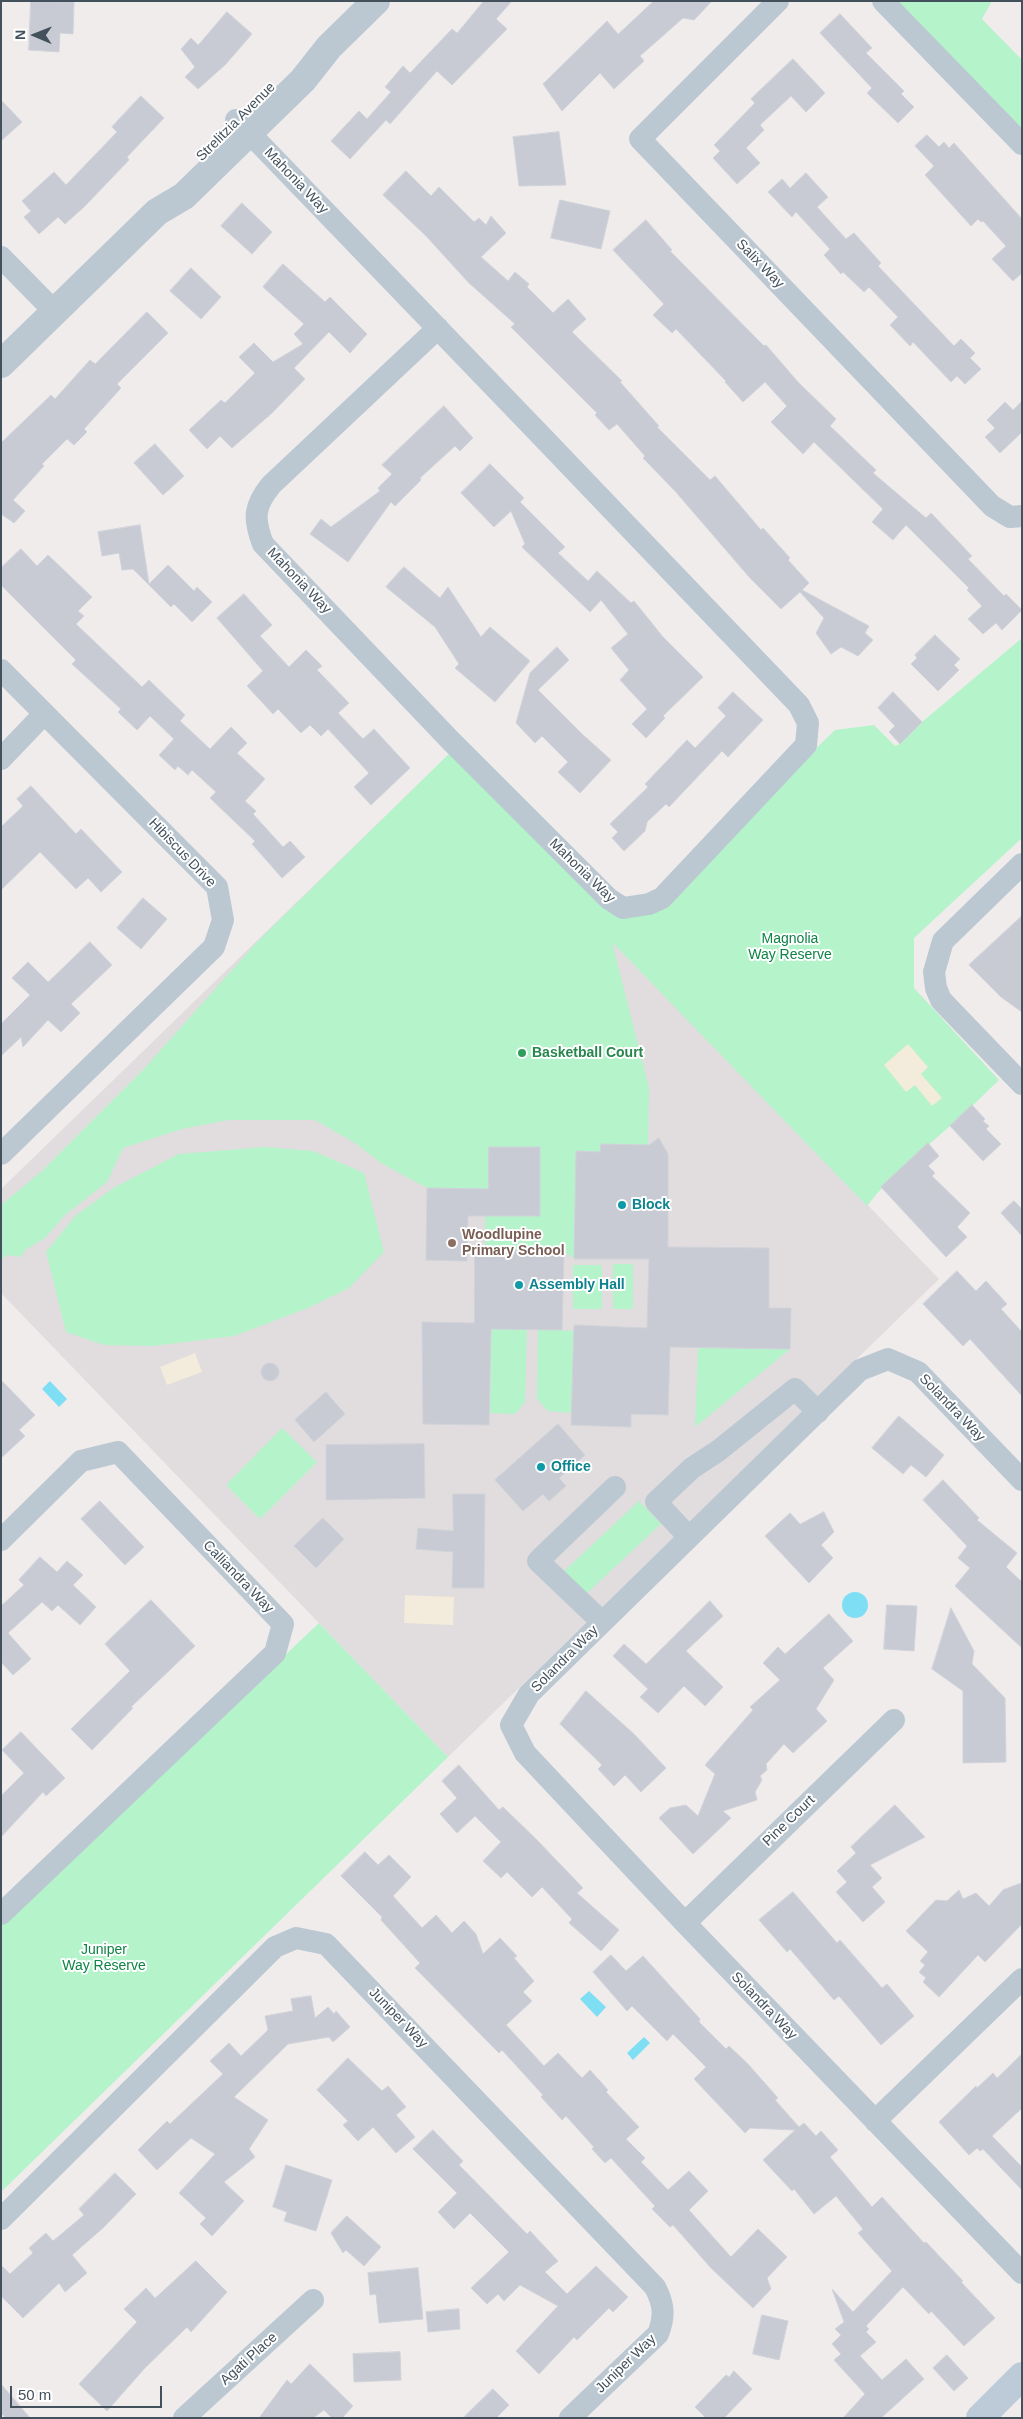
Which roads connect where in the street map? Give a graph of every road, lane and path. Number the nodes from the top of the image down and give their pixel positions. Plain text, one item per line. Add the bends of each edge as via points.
1 (376, 1) edge
2 (778, 1) edge
3 (882, 1) edge
4 (242, 127) junction
5 (1022, 144) edge
6 (1, 257) edge
7 (54, 312) junction
8 (438, 328) junction
9 (1, 364) edge
10 (1022, 516) edge
11 (1, 670) edge
12 (44, 714) junction
13 (1, 759) edge
14 (1022, 864) edge
15 (1022, 1084) edge
16 (1, 1154) edge
17 (818, 1412) junction
18 (1022, 1480) edge
19 (615, 1487) dead end
20 (689, 1537) junction
21 (1, 1540) edge
22 (602, 1622) junction
23 (894, 1720) dead end
24 (1, 1914) edge
25 (685, 1923) junction
26 (1022, 1979) edge
27 (875, 2122) junction
28 (1, 2219) edge
29 (1022, 2273) edge
30 (313, 2300) dead end
31 (1022, 2376) edge
32 (184, 2418) edge
33 (570, 2418) edge
34 (980, 2418) edge

1 - 4 street, Strelitzia Avenue via 329,46 303,80
2 - 10 street, Salix Way via 640,139 992,506 1010,517
3 - 5 street
4 - 7 street, Strelitzia Avenue via 184,196 157,212
4 - 8 street, Mahonia Way
6 - 7 street
7 - 9 street, Strelitzia Avenue
8 - 8 street, Mahonia Way via 799,705 808,723 806,745 662,898 649,904 623,908 609,899 450,740 263,544 256,527 256,512 262,496 271,485
11 - 12 street, Hibiscus Drive
12 - 13 street
12 - 16 street, Hibiscus Drive via 217,887 223,920 214,947
14 - 15 street via 943,941 934,972 941,1000
17 - 18 street, Solandra Way via 860,1370 888,1359 918,1372
17 - 20 street, Solandra Way
17 - 20 street via 795,1390 692,1468 656,1502
19 - 22 street via 538,1560
20 - 22 street, Solandra Way
21 - 24 street, Calliandra Way via 81,1462 118,1452 283,1624 275,1653
22 - 25 street, Solandra Way via 529,1694 511,1725 525,1753
23 - 25 street, Pine Court
25 - 27 street, Solandra Way
26 - 27 street
27 - 29 street, Solandra Way
28 - 33 street, Juniper Way via 275,1947 296,1938 326,1944 658,2292 663,2307 658,2334
30 - 32 street, Agati Place
31 - 34 main road

